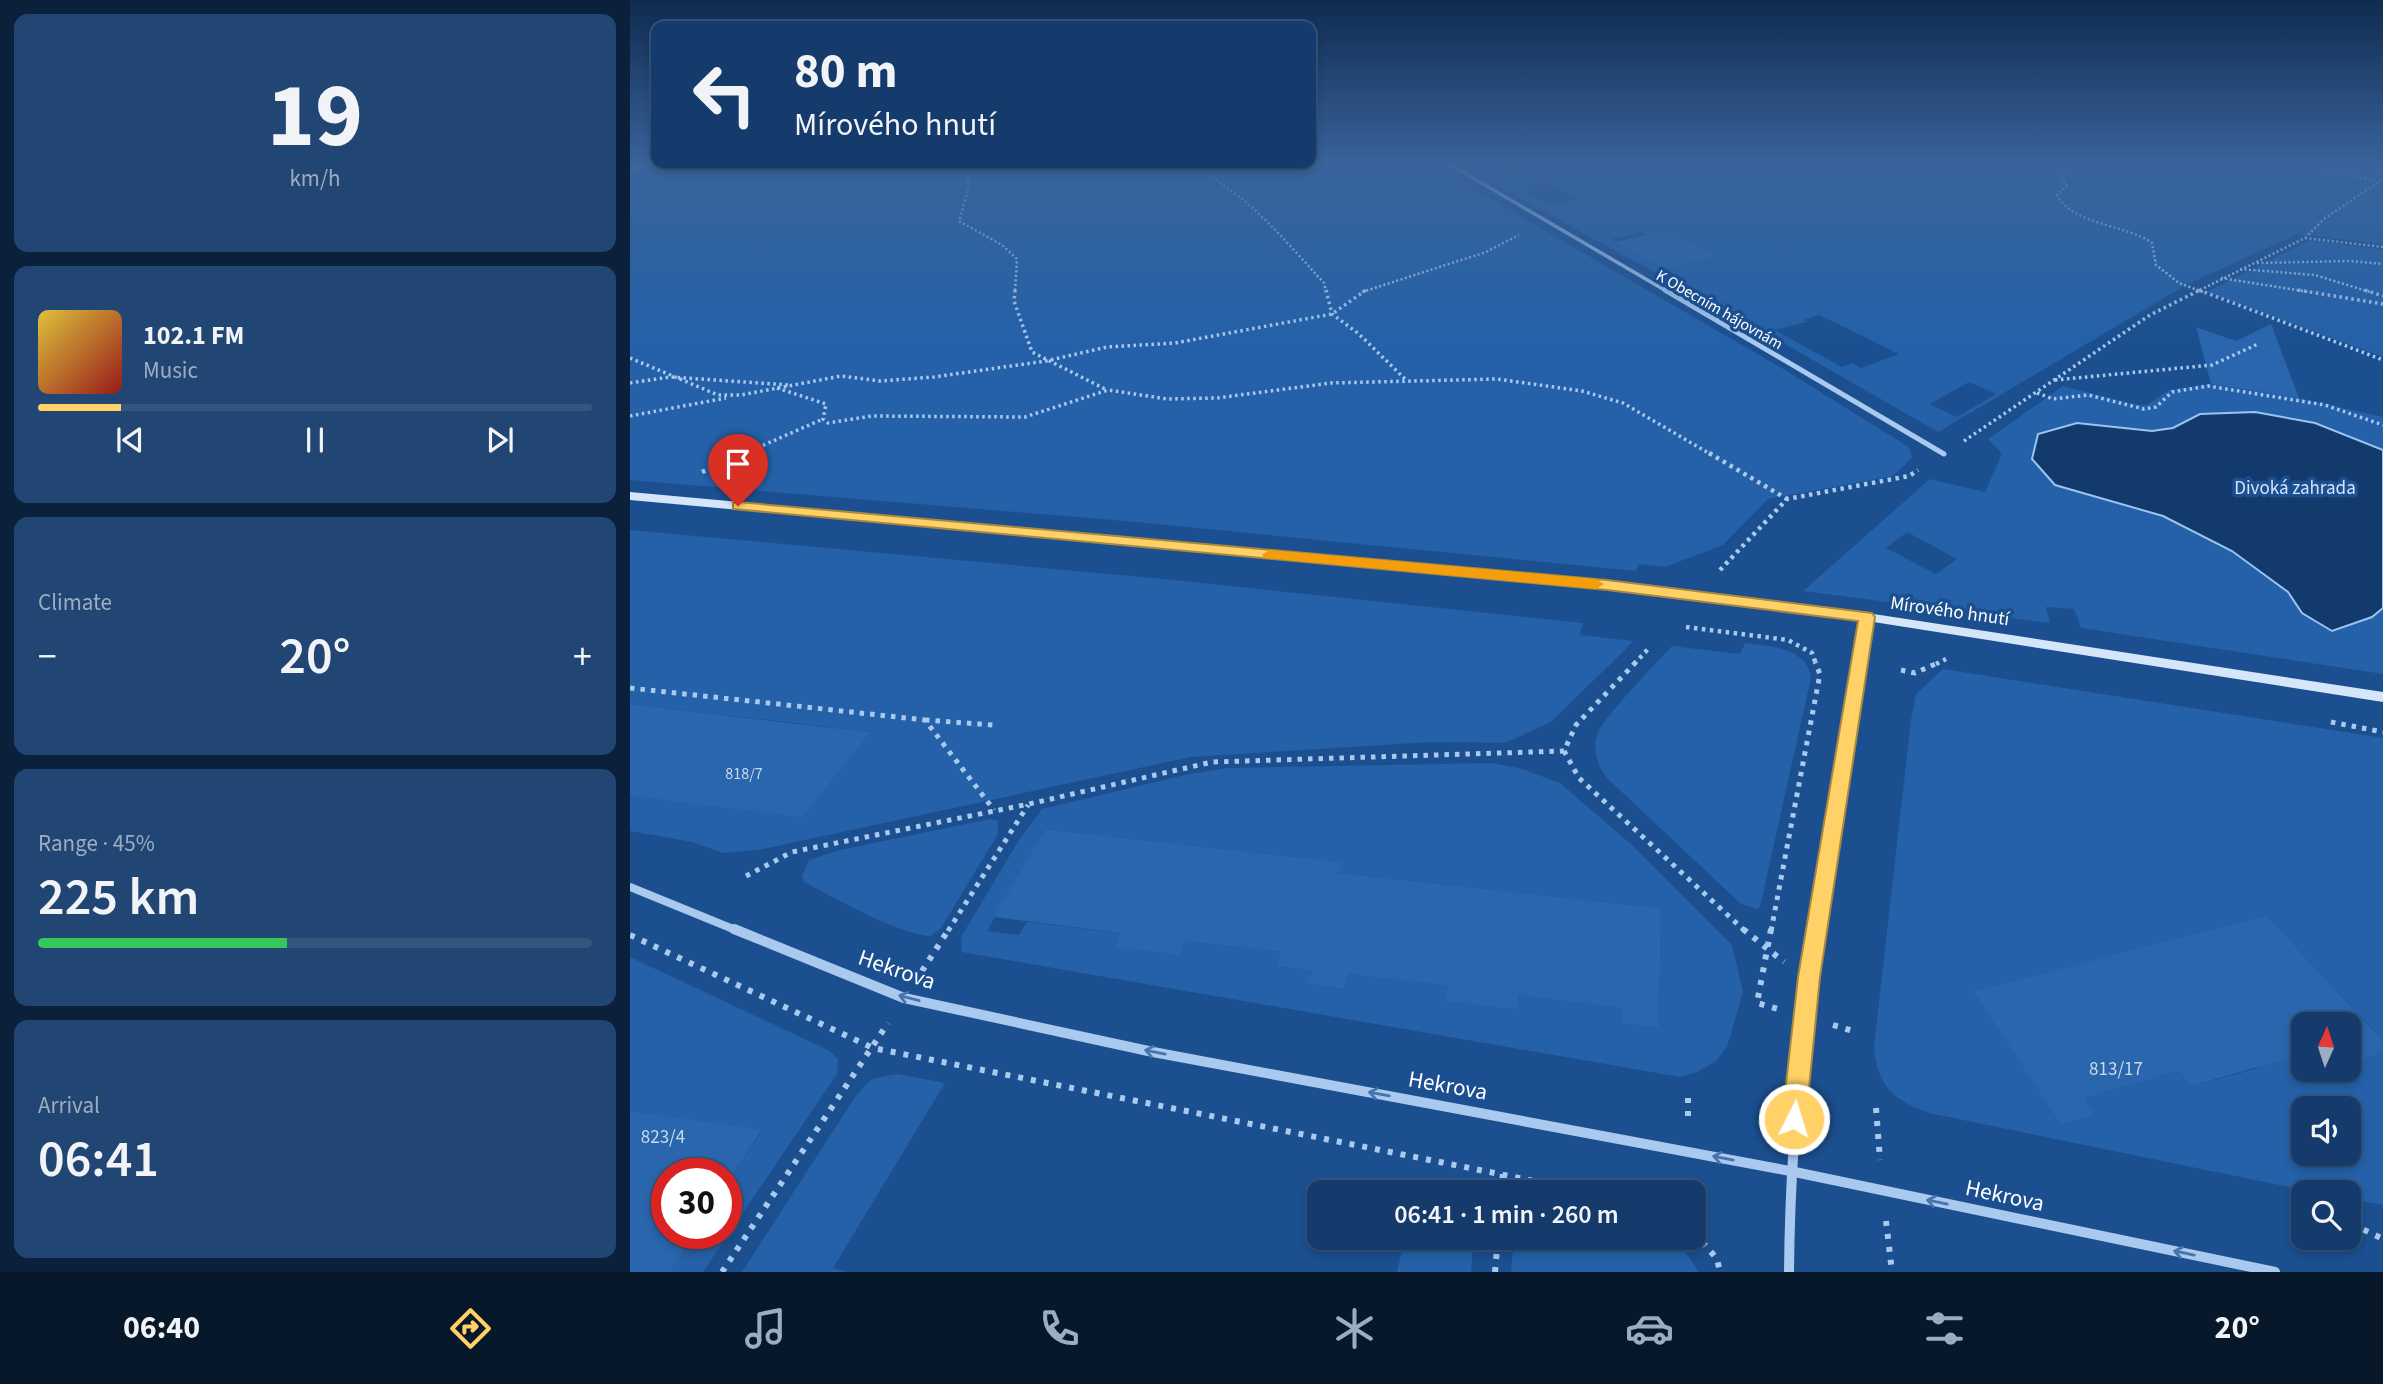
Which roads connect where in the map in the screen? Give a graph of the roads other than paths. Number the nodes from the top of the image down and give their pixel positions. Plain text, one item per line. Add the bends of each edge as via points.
1 (1547, 223) edge
2 (1944, 454) road end
3 (630, 496) edge
4 (1867, 617) junction
5 (2383, 697) edge
6 (630, 887) edge
7 (1790, 1171) junction
8 (1789, 1272) edge
9 (2275, 1272) edge

1 - 2 street, K Obecním hájovnám
3 - 4 main road, Mírového hnutí via 1607,585
4 - 5 main road, Mírového hnutí
4 - 7 street via 1809,977
7 -> 6 street, Hekrova via 1153,1052 904,998
7 - 8 street
9 -> 7 street, Hekrova

